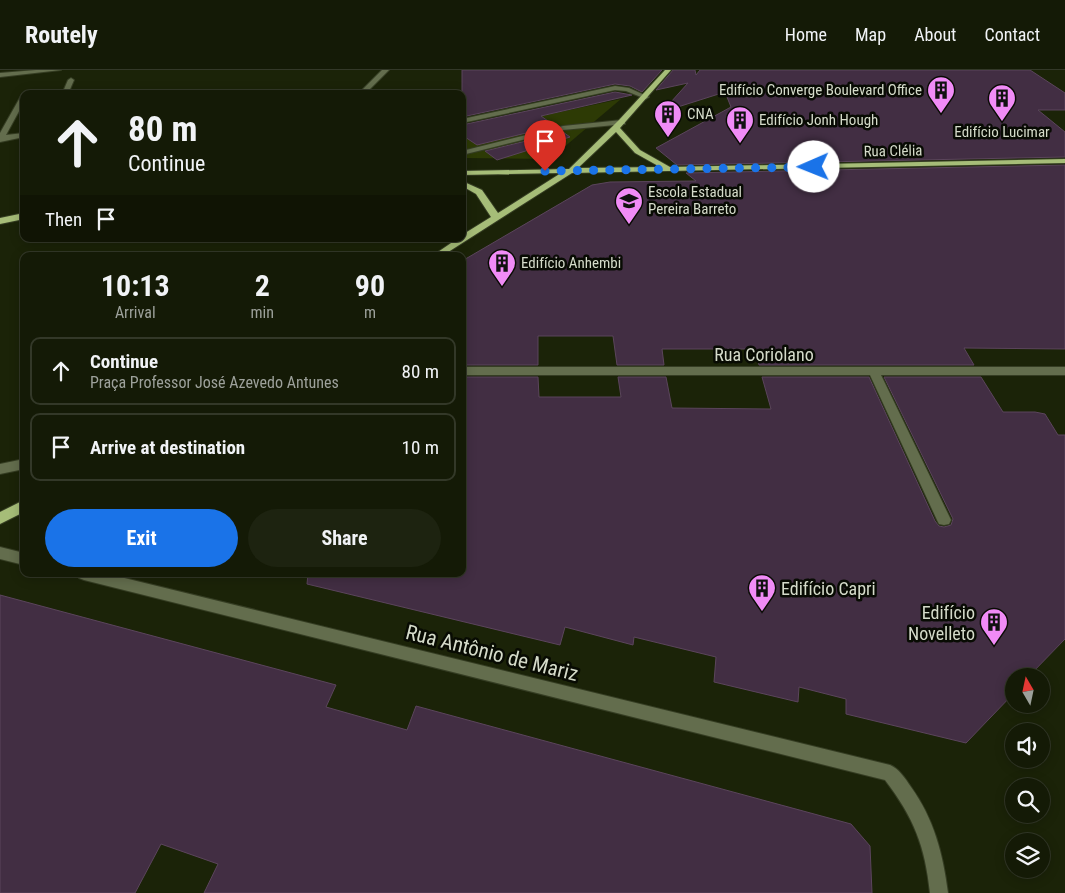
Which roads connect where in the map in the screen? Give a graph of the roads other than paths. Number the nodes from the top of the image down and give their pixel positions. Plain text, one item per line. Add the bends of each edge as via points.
1 (58, 70) edge
2 (386, 70) edge
3 (668, 70) edge
4 (35, 73) edge
5 (0, 75) edge
6 (71, 80) dead end
7 (67, 90) edge
8 (364, 90) edge
9 (646, 97) junction
10 (20, 102) edge
11 (466, 120) edge
12 (620, 125) junction
13 (20, 136) edge
14 (0, 139) edge
15 (466, 152) edge
16 (1065, 161) edge
17 (572, 170) junction
18 (678, 170) junction
19 (466, 173) edge
20 (466, 185) edge
21 (20, 217) edge
22 (497, 219) junction
23 (0, 221) edge
24 (466, 238) edge
25 (459, 242) edge
26 (443, 252) edge
27 (466, 371) edge
28 (1065, 371) edge
29 (874, 372) junction
30 (20, 465) edge
31 (0, 469) edge
32 (20, 507) edge
33 (0, 519) edge
34 (944, 520) dead end
35 (0, 553) edge
36 (20, 558) edge
37 (96, 577) edge
38 (939, 893) edge

1 - 4 street
2 - 8 street
3 - 9 main road
4 - 5 street
6 - 7 street
9 - 11 street via 615,88
9 - 12 main road
10 - 14 street
12 - 15 street via 563,128
12 - 17 main road
12 - 18 main road via 626,142 638,154
13 - 14 street
16 - 18 main road, Rua Clélia
17 - 18 main road, Rua Clélia
17 - 19 main road, Rua Clélia
17 - 22 main road
20 - 22 main road via 479,192
21 - 23 main road
22 - 24 main road
25 - 26 main road
27 - 29 street, Rua Coriolano
28 - 29 street, Rua Coriolano
29 - 34 street
30 - 31 street
32 - 33 main road
35 - 36 street
37 - 38 street, Rua Antônio de Mariz via 890,774 911,800 930,836

